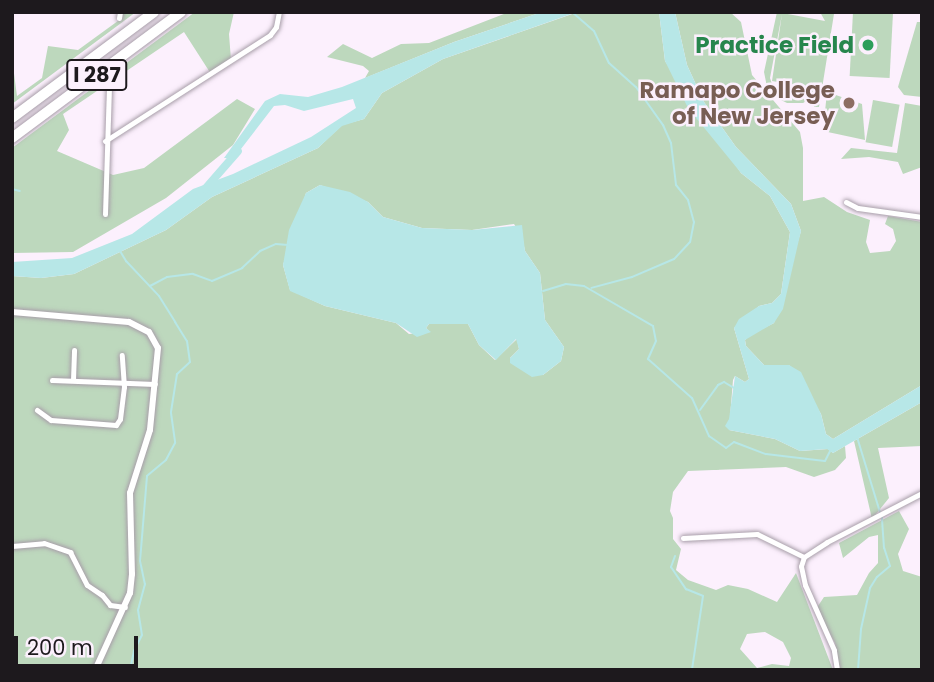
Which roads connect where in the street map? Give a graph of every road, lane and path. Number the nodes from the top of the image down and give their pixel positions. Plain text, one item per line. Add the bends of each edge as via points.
1 (154, 12) edge
2 (181, 12) edge
3 (279, 12) edge
4 (109, 85) dead end
5 (12, 118) edge
6 (12, 138) edge
7 (106, 141) junction
8 (846, 202) dead end
9 (105, 214) dead end
10 (922, 217) edge
11 (12, 312) edge
12 (74, 350) dead end
13 (121, 355) dead end
14 (52, 380) dead end
15 (73, 380) junction
16 (123, 381) junction
17 (155, 384) junction
18 (37, 411) dead end
19 (922, 493) edge
20 (683, 538) dead end
21 (12, 546) edge
22 (804, 557) junction
23 (125, 607) junction
24 (95, 670) edge
25 (837, 670) edge

1 - 5 highway, I 287
2 - 6 highway, I 287
3 - 7 street via 270,35
4 - 7 street
7 - 9 street
8 - 10 street via 858,208
11 - 17 street via 139,325 158,348
12 - 15 street
13 - 16 street
14 - 15 street
15 - 16 street
16 - 17 street
16 - 18 street via 120,418 114,426 51,420
17 - 23 street via 150,430 130,493 132,574
19 - 22 street
20 - 22 street via 757,534
21 - 23 street via 44,543 70,552 87,585 110,605
22 - 25 street via 805,585 831,642
23 - 24 street

